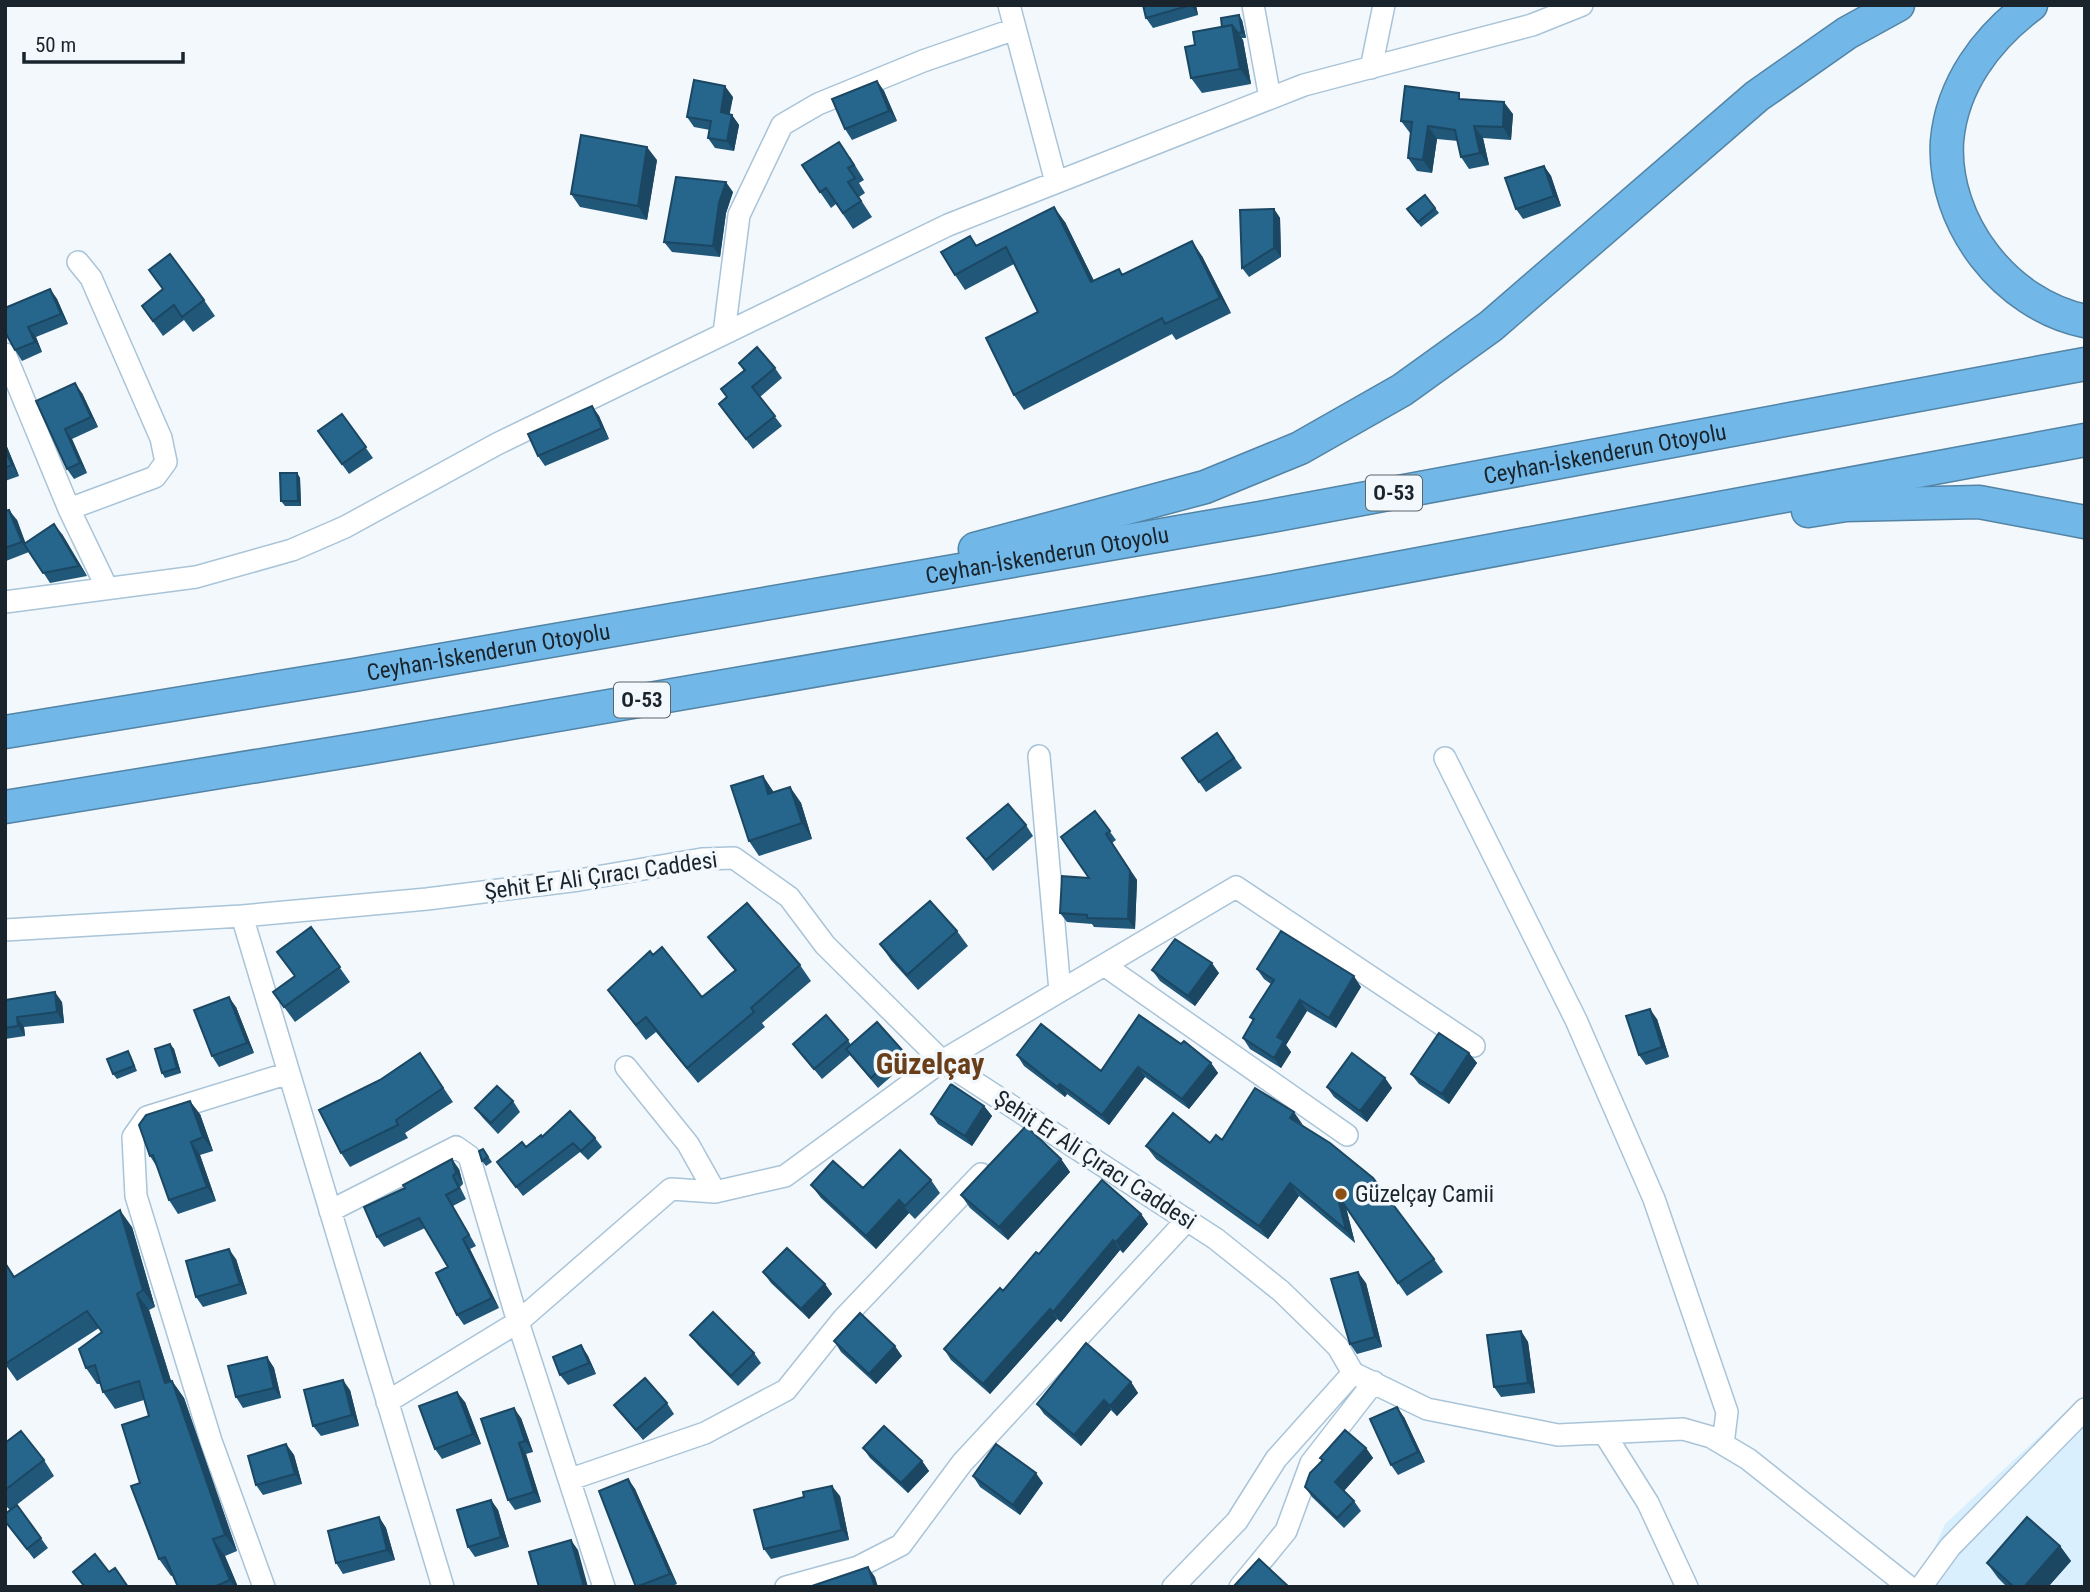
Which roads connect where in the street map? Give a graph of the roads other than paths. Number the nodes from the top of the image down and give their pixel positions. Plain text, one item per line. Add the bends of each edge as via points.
1 (1009, 5) edge
2 (1252, 5) edge
3 (1384, 5) edge
4 (1582, 5) edge
5 (1898, 5) edge
6 (2031, 5) edge
7 (1015, 29) junction
8 (1371, 68) junction
9 (1270, 98) junction
10 (1056, 182) junction
11 (78, 262) dead end
12 (2085, 321) edge
13 (724, 333) junction
14 (5, 354) edge
15 (2085, 364) edge
16 (2085, 440) edge
17 (69, 509) junction
18 (2085, 522) edge
19 (107, 588) junction
20 (1274, 591) junction
21 (5, 602) edge
22 (701, 615) junction
23 (5, 732) edge
24 (1039, 757) dead end
25 (1445, 758) dead end
26 (7, 807) edge
27 (242, 916) junction
28 (5, 930) edge
29 (1104, 965) junction
30 (1060, 991) junction
31 (1474, 1046) dead end
32 (942, 1061) junction
33 (626, 1067) dead end
34 (289, 1073) junction
35 (1033, 1119) junction
36 (1347, 1135) dead end
37 (1014, 1139) edge
38 (995, 1159) edge
39 (715, 1192) junction
40 (330, 1211) junction
41 (1187, 1220) junction
42 (518, 1322) junction
43 (1353, 1373) junction
44 (1374, 1382) junction
45 (387, 1402) junction
46 (2085, 1409) edge
47 (1604, 1433) junction
48 (1723, 1444) junction
49 (571, 1479) junction
50 (264, 1587) edge
51 (443, 1587) edge
52 (604, 1587) edge
53 (786, 1587) edge
54 (1173, 1587) edge
55 (1240, 1587) edge
56 (1688, 1587) edge
57 (1909, 1587) edge
58 (1921, 1587) edge

1 - 7 street
2 - 9 street
3 - 8 street
4 - 8 street via 1532,25
5 - 22 highway via 1847,33 1757,96 1491,326 1402,390 1300,448 1205,487
6 - 12 highway via 2002,27 1973,63 1947,141 1951,184 1964,223 1989,263 2022,294 2064,317
7 - 10 street
7 - 13 street via 818,104 782,125 739,215
8 - 9 street
9 - 10 street
10 - 13 street via 948,225
11 - 17 street via 92,278 161,438 166,462 155,477
13 - 19 street via 292,550 196,577
14 - 17 street
15 - 22 highway, Ceyhan-İskenderun Otoyolu / O-53 via 1261,518
16 - 20 highway, O-53
17 - 19 street
18 - 20 highway via 1979,502 1846,505
19 - 21 street
20 - 26 highway, O-53
22 - 23 highway, Ceyhan-İskenderun Otoyolu / O-53
24 - 30 street
25 - 48 street via 1576,1020 1654,1199 1727,1412
27 - 28 street, Şehit Er Ali Çıracı Caddesi
27 - 32 street, Şehit Er Ali Çıracı Caddesi via 427,899 702,859 734,859 789,897 825,945
27 - 34 street
29 - 30 street
29 - 31 street via 1236,887
29 - 36 street
30 - 32 street
32 - 35 street, Şehit Er Ali Çıracı Caddesi
32 - 39 street via 785,1176
33 - 39 street via 688,1144
34 - 40 street
34 - 50 street via 147,1117 133,1137 136,1196 211,1441
35 - 37 street
35 - 41 street, Şehit Er Ali Çıracı Caddesi
38 - 49 street via 843,1319 786,1390 705,1433
39 - 42 street via 671,1189
40 - 42 street via 456,1147 463,1150 469,1156
40 - 45 street
41 - 43 street, Şehit Er Ali Çıracı Caddesi via 1281,1292 1338,1347
41 - 53 street via 962,1463 901,1545 858,1567
42 - 45 street
42 - 49 street
43 - 44 street
43 - 54 street via 1276,1459 1237,1521
44 - 47 street via 1427,1409 1558,1435
44 - 55 street via 1311,1463 1286,1531
45 - 51 street
46 - 58 street via 1950,1547
47 - 48 street via 1683,1429
47 - 56 street via 1648,1503
48 - 57 street
49 - 52 street

